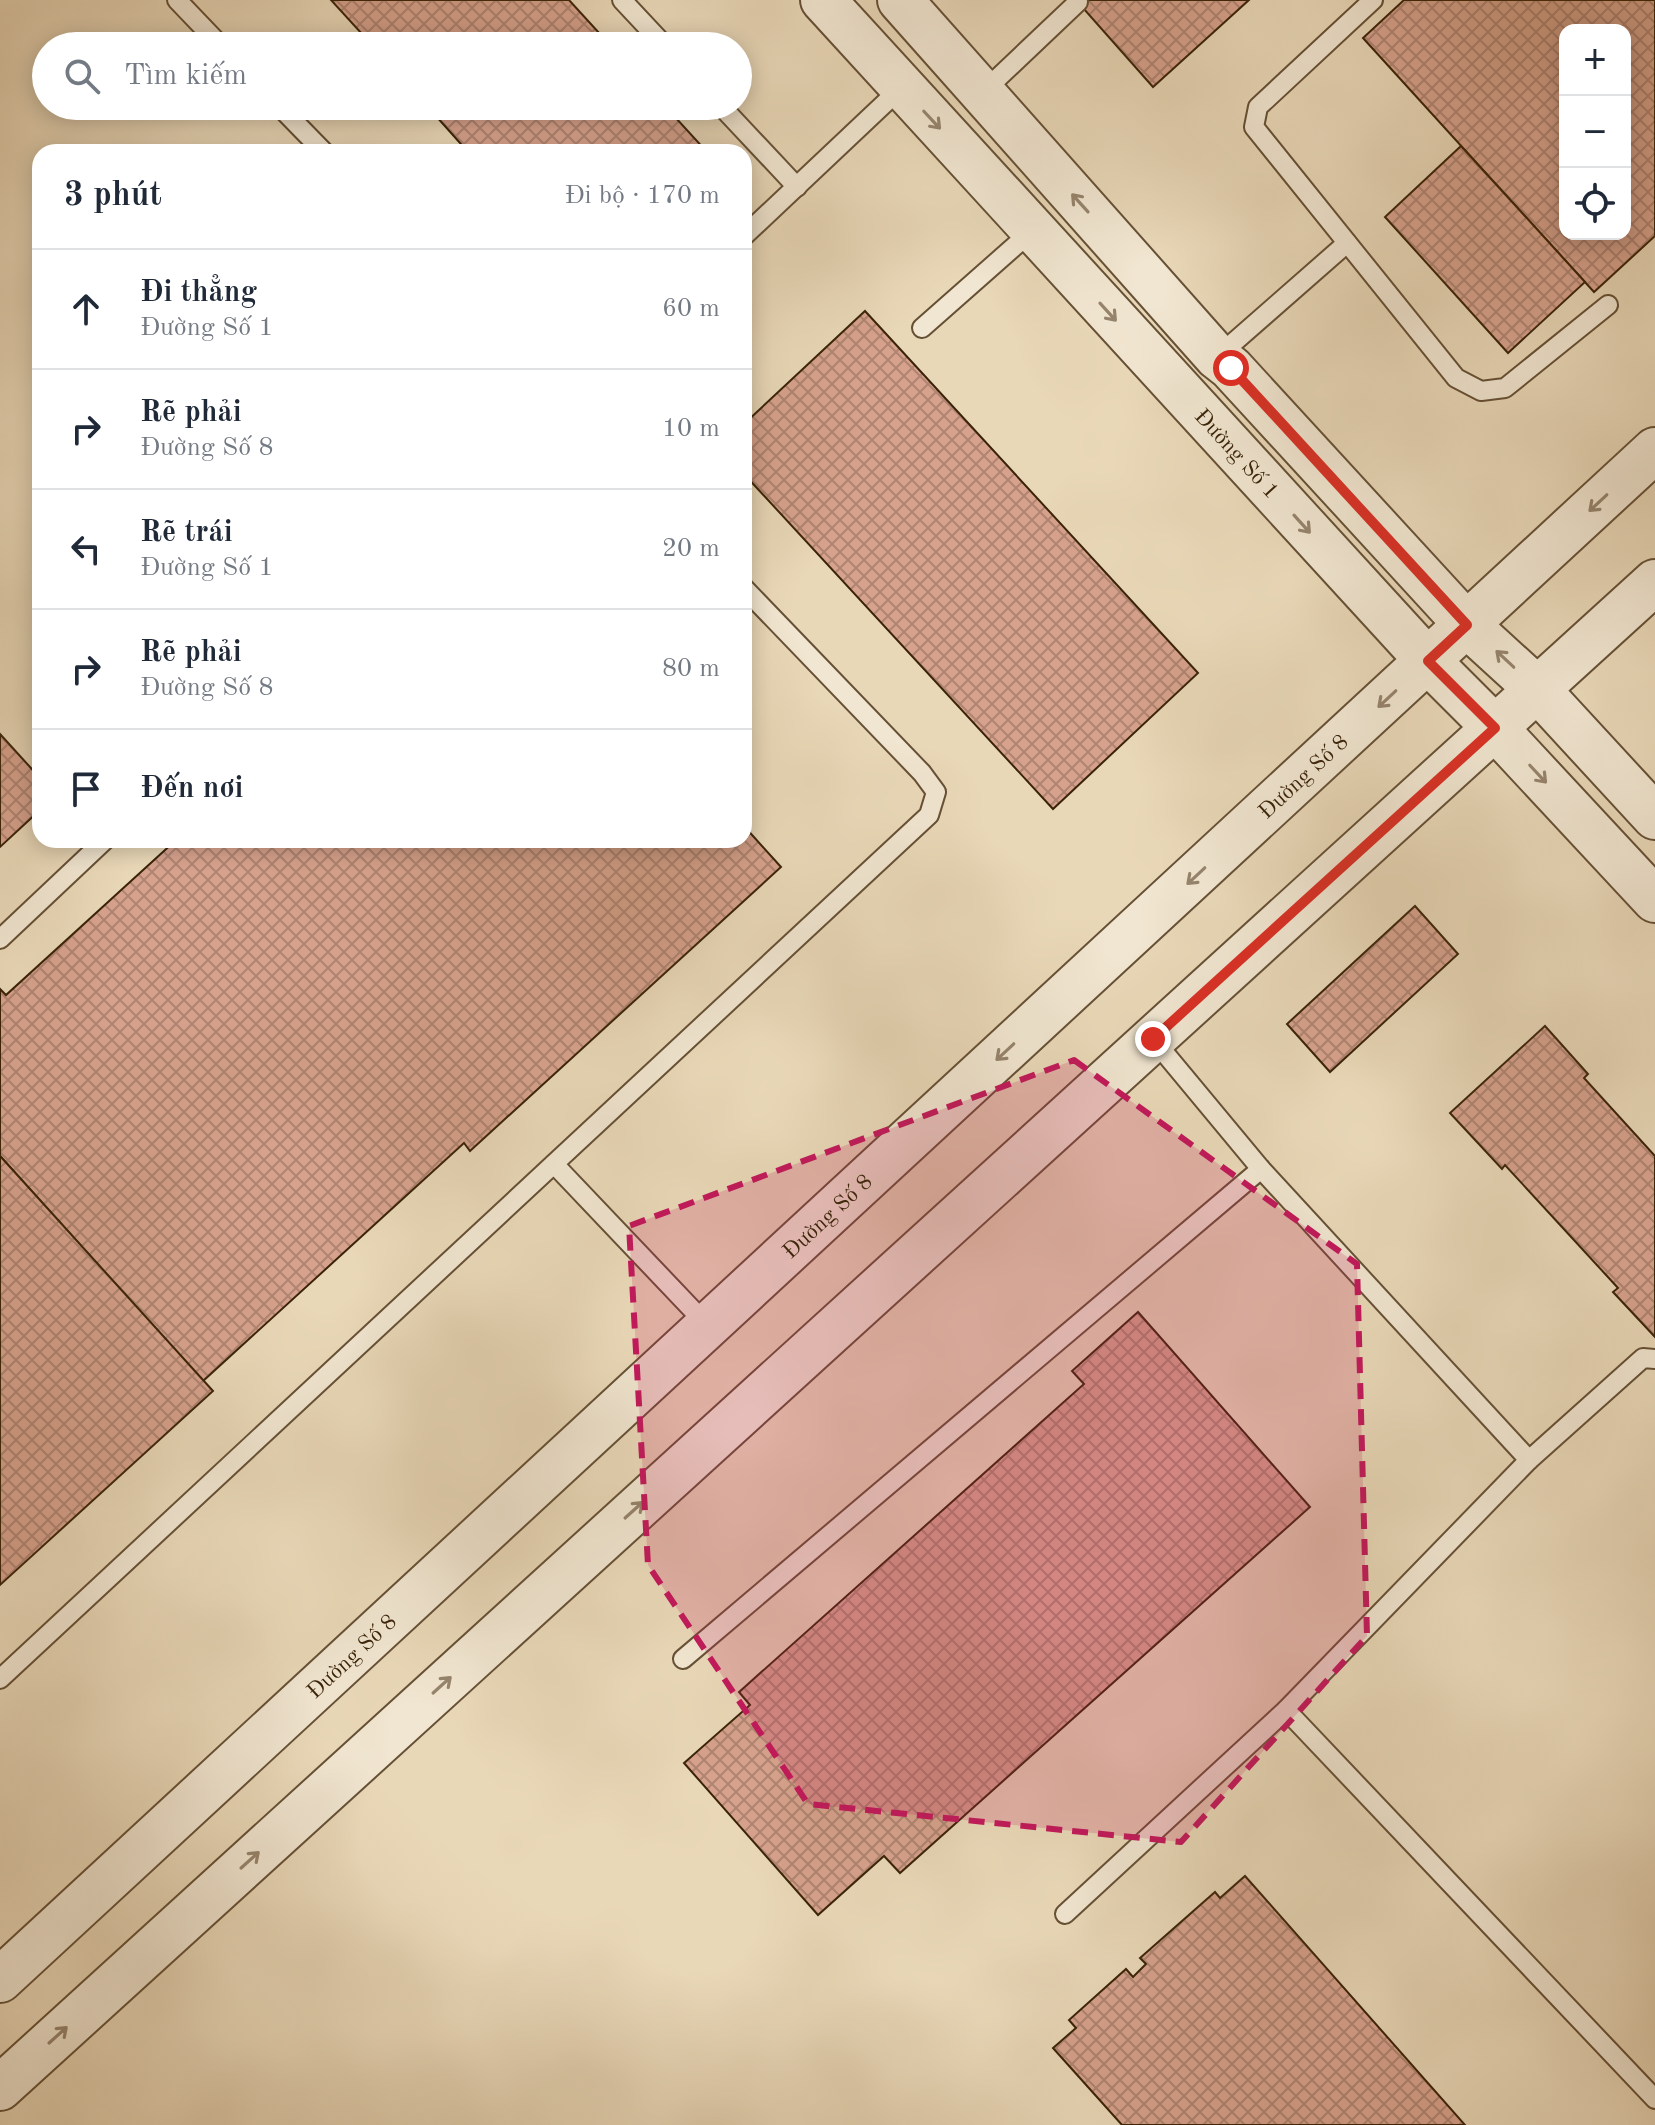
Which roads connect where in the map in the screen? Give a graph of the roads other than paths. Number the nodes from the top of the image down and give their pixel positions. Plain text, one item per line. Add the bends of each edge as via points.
1 (177, 0) edge
2 (622, 0) edge
3 (823, 0) edge
4 (900, 0) edge
5 (1373, 0) edge
6 (1078, 2) dead end
7 (208, 32) edge
8 (652, 32) edge
9 (902, 87) junction
10 (982, 93) junction
11 (293, 120) edge
12 (734, 120) edge
13 (316, 144) edge
14 (797, 187) junction
15 (752, 229) edge
16 (1033, 230) junction
17 (1347, 243) junction
18 (1608, 305) dead end
19 (922, 328) dead end
20 (1217, 357) junction
21 (1655, 450) edge
22 (1655, 582) edge
23 (752, 596) edge
24 (1467, 625) junction
25 (1428, 661) junction
26 (1537, 689) junction
27 (1495, 728) junction
28 (1655, 817) edge
29 (97, 848) edge
30 (1655, 900) edge
31 (0, 939) edge
32 (1153, 1039) junction
33 (554, 1164) junction
34 (1261, 1169) junction
35 (708, 1326) junction
36 (1655, 1359) edge
37 (1529, 1460) junction
38 (683, 1659) dead end
39 (0, 1679) edge
40 (1286, 1710) junction
41 (1065, 1914) dead end
42 (0, 1980) edge
43 (0, 2088) edge
44 (1655, 2099) edge

1 - 7 lane
2 - 8 lane
3 - 9 street, Đường Số 1
4 - 10 street
5 - 17 lane via 1255,115 1254,127
6 - 10 lane
9 - 14 lane
9 -> 16 street, Đường Số 1
20 -> 10 street
11 - 13 lane
12 - 14 lane
14 - 15 lane
16 - 19 lane
16 -> 25 street, Đường Số 1
17 - 18 lane via 1456,378 1481,391 1505,388
17 - 20 lane
20 - 24 street
21 -> 24 street, Đường Số 8
22 - 26 street
23 - 33 lane via 922,773 936,792 929,815
24 - 25 street, Đường Số 8
26 -> 24 street
25 - 27 street, Đường Số 1
25 -> 35 street, Đường Số 8
26 - 27 street
26 - 28 street
27 -> 30 street, Đường Số 1
27 - 32 street
29 - 31 lane
32 - 34 lane
43 -> 32 street
33 - 35 lane
33 - 39 lane
34 - 37 lane
34 - 38 lane
35 - 42 street, Đường Số 8
36 - 37 lane via 1643,1358
37 - 40 lane
40 - 41 lane
40 - 44 lane

